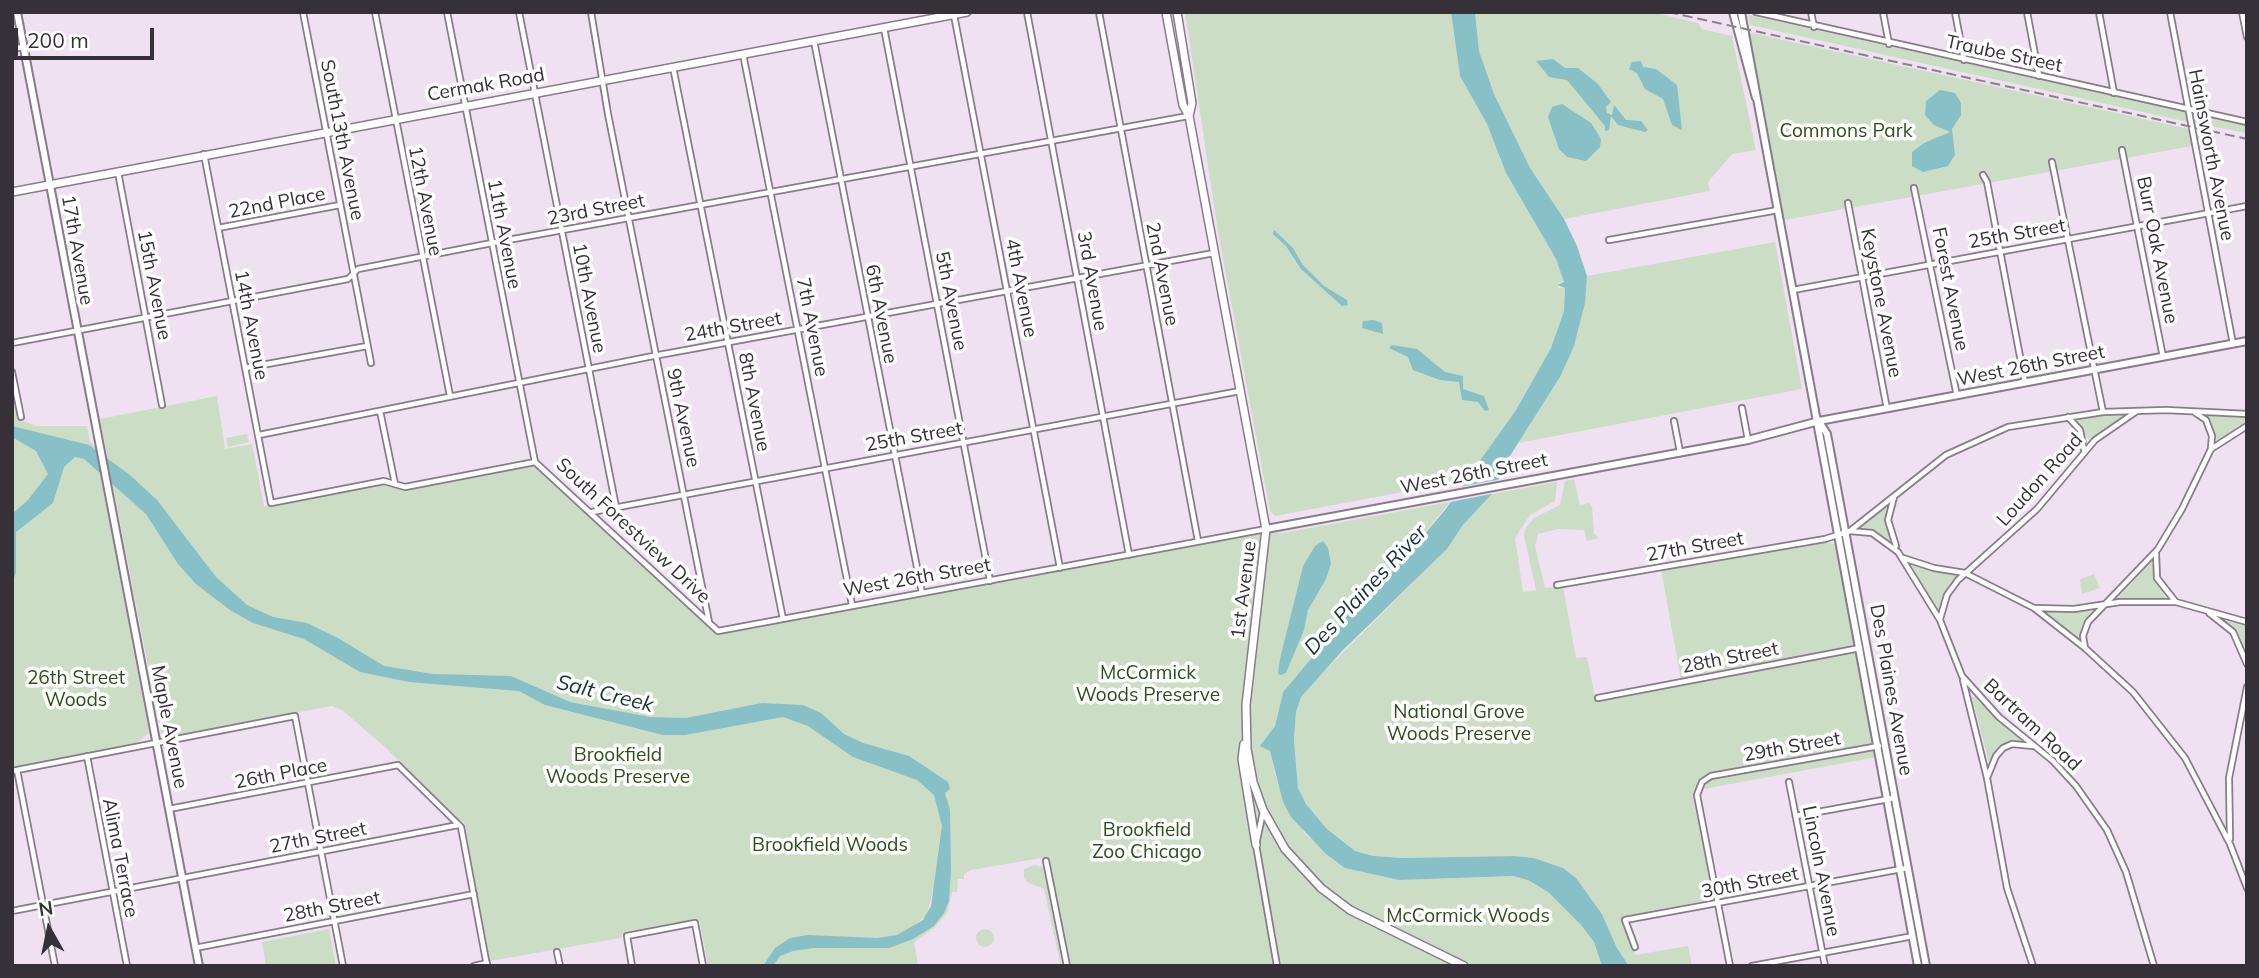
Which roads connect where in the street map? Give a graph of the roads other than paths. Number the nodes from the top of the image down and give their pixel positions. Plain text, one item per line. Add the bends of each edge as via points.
1 (17, 12) edge
2 (303, 12) edge
3 (375, 12) edge
4 (447, 12) edge
5 (519, 12) edge
6 (591, 12) edge
7 (967, 12) edge
8 (1027, 12) edge
9 (1099, 12) edge
10 (1166, 12) edge
11 (1177, 12) edge
12 (1733, 12) edge
13 (1741, 12) edge
14 (1756, 12) edge
15 (1811, 12) edge
16 (1883, 12) edge
17 (1955, 12) edge
18 (2027, 12) edge
19 (2099, 12) edge
20 (2170, 12) edge
21 (2242, 12) edge
22 (954, 14) junction
23 (884, 27) junction
24 (1814, 27) junction
25 (2247, 37) edge
26 (813, 40) junction
27 (1889, 44) junction
28 (23, 47) junction
29 (12, 49) edge
30 (743, 54) junction
31 (1964, 60) junction
32 (673, 66) junction
33 (2039, 76) junction
34 (602, 79) junction
35 (534, 92) junction
36 (2114, 93) junction
37 (1756, 99) junction
38 (464, 105) junction
39 (2189, 109) junction
40 (1189, 116) junction
41 (395, 118) junction
42 (2247, 122) edge
43 (1121, 127) junction
44 (325, 131) junction
45 (1051, 140) junction
46 (2122, 150) dead end
47 (981, 153) junction
48 (204, 154) junction
49 (2052, 162) dead end
50 (911, 166) junction
51 (118, 171) junction
52 (1983, 174) dead end
53 (841, 179) junction
54 (50, 185) junction
55 (1914, 188) dead end
56 (12, 192) edge
57 (771, 192) junction
58 (1848, 203) dead end
59 (701, 204) junction
60 (340, 205) junction
61 (2247, 206) edge
62 (1778, 210) junction
63 (2208, 214) junction
64 (629, 218) junction
65 (2139, 226) junction
66 (218, 228) junction
67 (561, 231) junction
68 (2069, 239) junction
69 (1609, 240) dead end
70 (491, 243) junction
71 (2000, 251) junction
72 (1214, 253) junction
73 (422, 258) junction
74 (1931, 264) junction
75 (1146, 266) junction
76 (354, 274) junction
77 (1862, 277) junction
78 (1077, 278) junction
79 (1793, 290) junction
80 (1007, 291) junction
81 (232, 301) junction
82 (937, 304) junction
83 (145, 317) junction
84 (867, 317) junction
85 (798, 330) junction
86 (75, 331) junction
87 (2247, 341) edge
88 (728, 342) junction
89 (12, 343) edge
90 (2232, 344) junction
91 (368, 346) junction
92 (656, 355) junction
93 (2163, 357) junction
94 (371, 363) dead end
95 (245, 368) junction
96 (589, 369) junction
97 (2095, 370) junction
98 (12, 372) edge
99 (519, 382) junction
100 (2025, 383) junction
101 (1241, 391) junction
102 (450, 396) junction
103 (1957, 396) junction
104 (1173, 403) junction
105 (162, 405) dead end
106 (1742, 408) dead end
107 (1887, 409) junction
108 (2138, 410) junction
109 (380, 411) junction
110 (2193, 411) junction
111 (2103, 412) junction
112 (2247, 414) edge
113 (21, 416) dead end
114 (1102, 416) junction
115 (2068, 416) junction
116 (1674, 421) dead end
117 (1819, 421) junction
118 (2247, 426) edge
119 (1033, 429) junction
120 (259, 435) junction
121 (1748, 440) junction
122 (964, 442) junction
123 (2211, 449) junction
124 (2084, 451) junction
125 (1680, 452) junction
126 (895, 455) junction
127 (535, 461) junction
128 (826, 468) junction
129 (755, 481) junction
130 (395, 484) junction
131 (108, 494) joint
132 (685, 494) junction
133 (1895, 494) junction
134 (616, 507) junction
135 (592, 512) junction
136 (1266, 529) junction
137 (1844, 533) junction
138 (1198, 541) junction
139 (2158, 549) junction
140 (1898, 552) junction
141 (1129, 555) junction
142 (1903, 558) junction
143 (1060, 568) junction
144 (1965, 573) junction
145 (990, 581) junction
146 (1557, 586) dead end
147 (922, 593) junction
148 (2176, 602) junction
149 (2106, 603) junction
150 (852, 606) junction
151 (2034, 608) junction
152 (2206, 611) junction
153 (783, 619) junction
154 (1940, 620) junction
155 (2247, 622) edge
156 (709, 623) junction
157 (1867, 646) junction
158 (1858, 648) junction
159 (2085, 649) junction
160 (2247, 664) edge
161 (1962, 676) junction
162 (2247, 687) edge
163 (1598, 698) dead end
164 (1246, 733) junction
165 (155, 742) junction
166 (1885, 745) junction
167 (1877, 746) junction
168 (2037, 747) junction
169 (86, 756) junction
170 (15, 770) edge
171 (1987, 778) junction
172 (1790, 782) dead end
173 (308, 783) junction
174 (1890, 798) junction
175 (169, 810) junction
176 (1263, 810) junction
177 (1796, 816) junction
178 (459, 825) junction
179 (2230, 844) junction
180 (1255, 845) junction
181 (321, 852) junction
182 (1046, 861) dead end
183 (1904, 869) junction
184 (182, 878) junction
185 (1810, 886) junction
186 (2247, 888) edge
187 (113, 892) junction
188 (474, 894) junction
189 (1717, 904) junction
190 (43, 905) junction
191 (12, 911) edge
192 (334, 921) junction
193 (1916, 935) junction
194 (1634, 947) dead end
195 (195, 948) junction
196 (557, 952) dead end
197 (1823, 953) junction
198 (2032, 964) edge
199 (487, 965) edge
200 (55, 966) edge
201 (127, 966) edge
202 (199, 966) edge
203 (343, 966) edge
204 (474, 966) edge
205 (560, 966) edge
206 (632, 966) edge
207 (703, 966) edge
208 (1067, 966) edge
209 (1277, 966) edge
210 (1464, 966) edge
211 (1730, 966) edge
212 (1752, 966) edge
213 (1825, 966) edge
214 (1918, 966) edge
215 (1926, 966) edge
216 (2039, 966) edge
217 (2154, 966) edge

1 - 28 street, 17th Avenue
2 - 44 street, South13th Avenue
3 - 41 street, 12th Avenue
4 - 38 street, 11th Avenue
5 - 35 street, 10th Avenue
6 - 34 street, 9th Avenue
7 - 22 main road, Cermak Road
8 - 45 street, 3rd Avenue
9 - 43 street, 2nd Avenue
10 - 40 main road, 1st Avenue via 1182,105
11 - 40 main road, 1st Avenue via 1192,103
12 - 37 street, Des Plaines Avenue
13 - 37 street, Des Plaines Avenue
14 - 24 street, Traube Street
15 - 24 street
16 - 27 street
17 - 31 street
18 - 33 street
19 - 36 street
20 - 39 street, Hainsworth Avenue
21 - 25 street
22 - 23 main road, Cermak Road
22 - 47 street, 4th Avenue
23 - 26 main road, Cermak Road
23 - 50 street, 5th Avenue
24 - 27 street, Traube Street
26 - 30 main road, Cermak Road
26 - 53 street, 6th Avenue
27 - 31 street, Traube Street
28 - 29 street
28 - 54 street, 17th Avenue
30 - 32 main road, Cermak Road
30 - 57 street, 7th Avenue
31 - 33 street, Traube Street
32 - 34 main road, Cermak Road
32 - 59 street, 8th Avenue
33 - 36 street, Traube Street
34 - 35 main road, Cermak Road
34 - 64 street, 9th Avenue
35 - 38 main road, Cermak Road
35 - 67 street, 10th Avenue
36 - 39 street, Traube Street
37 - 62 street, Des Plaines Avenue
38 - 41 main road, Cermak Road
38 - 70 street, 11th Avenue
39 - 42 street, Traube Street
39 - 63 street, Hainsworth Avenue
40 - 43 street, 23rd Street
40 - 72 main road, 1st Avenue
41 - 44 main road, Cermak Road
41 - 73 street, 12th Avenue
43 - 45 street, 23rd Street
43 - 75 street, 2nd Avenue
44 - 48 main road, Cermak Road
44 - 60 street, South13th Avenue
45 - 47 street, 23rd Street
45 - 78 street, 3rd Avenue
46 - 65 street, Burr Oak Avenue
47 - 50 street, 23rd Street
47 - 80 street, 4th Avenue
48 - 51 main road, Cermak Road
48 - 66 street, 14th Avenue
49 - 68 street
50 - 53 street, 23rd Street
50 - 82 street, 5th Avenue
51 - 54 main road, Cermak Road
51 - 83 street, 15th Avenue
52 - 71 street
53 - 57 street, 23rd Street
53 - 84 street, 6th Avenue
54 - 56 main road, Cermak Road
54 - 86 street, 17th Avenue
55 - 74 street, Forest Avenue
57 - 59 street, 23rd Street
57 - 85 street, 7th Avenue
58 - 77 street, Keystone Avenue
59 - 64 street, 23rd Street
59 - 88 street, 8th Avenue
60 - 66 street, 22nd Place
60 - 76 street, South13th Avenue
61 - 63 street, 25th Street
62 - 69 street
62 - 79 street, Des Plaines Avenue
63 - 65 street, 25th Street
63 - 90 street, Hainsworth Avenue
64 - 67 street, 23rd Street
64 - 92 street, 9th Avenue
65 - 68 street, 25th Street
65 - 93 street, Burr Oak Avenue
66 - 81 street, 14th Avenue
67 - 70 street, 23rd Street
67 - 96 street, 10th Avenue
68 - 71 street, 25th Street
68 - 97 street
70 - 73 street, 23rd Street
70 - 99 street, 11th Avenue
71 - 74 street, 25th Street
71 - 100 street
72 - 75 street, 24th Street
72 - 101 main road, 1st Avenue
73 - 76 street, 23rd Street via 358,269
73 - 102 street, 12th Avenue
74 - 77 street, 25th Street
74 - 103 street, Forest Avenue
75 - 78 street, 24th Street
75 - 104 street, 2nd Avenue
76 - 81 street, 23rd Street via 348,279
76 - 91 street, South13th Avenue
77 - 79 street, 25th Street
77 - 107 street, Keystone Avenue
78 - 80 street, 24th Street
78 - 114 street, 3rd Avenue
79 - 117 street, Des Plaines Avenue
80 - 82 street, 24th Street
80 - 119 street, 4th Avenue
81 - 83 street, 23rd Street
81 - 95 street, 14th Avenue
82 - 84 street, 24th Street
82 - 122 street, 5th Avenue
83 - 86 street, 23rd Street
83 - 105 street, 15th Avenue
84 - 85 street, 24th Street
84 - 126 street, 6th Avenue
85 - 88 street, 24th Street
85 - 128 street, 7th Avenue
86 - 89 street, 23rd Street
86 - 131 street, 17th Avenue
87 - 90 street, West 26th Street
88 - 92 street, 24th Street
88 - 129 street, 8th Avenue
90 - 93 street, West 26th Street
91 - 94 street, South13th Avenue
91 - 95 street
92 - 96 street, 24th Street
92 - 132 street, 9th Avenue
93 - 97 street, West 26th Street
95 - 120 street, 14th Avenue
96 - 99 street, 24th Street
96 - 134 street, 10th Avenue
97 - 100 street, West 26th Street
97 - 111 street
98 - 113 street
99 - 102 street, 24th Street
99 - 127 street, 11th Avenue
100 - 103 street, West 26th Street
101 - 104 street, 25th Street
101 - 136 main road, 1st Avenue
102 - 109 street, 24th Street
103 - 107 street, West 26th Street
104 - 114 street, 25th Street
104 - 138 street, 2nd Avenue
106 - 121 street
107 - 117 street, West 26th Street
108 - 110 street
108 - 111 street
108 - 124 street, Loudon Road
109 - 120 street, 24th Street
109 - 130 street
110 - 112 street
110 - 123 street via 2206,420
111 - 115 street
114 - 119 street, 25th Street
114 - 141 street, 3rd Avenue
115 - 124 street via 2080,430
115 - 133 street via 2008,427 1976,440 1946,455
116 - 125 street
117 - 121 street, West 26th Street
117 - 137 street, Des Plaines Avenue via 1826,434
118 - 123 street
119 - 122 street, 25th Street
119 - 143 street, 4th Avenue
120 - 130 street, 14th Avenue via 271,502 384,481
121 - 125 street, West 26th Street
122 - 126 street, 25th Street
122 - 145 street, 5th Avenue
123 - 139 street
124 - 144 street, Loudon Road via 2037,509
125 - 136 street, West 26th Street
126 - 128 street, 25th Street
126 - 147 street, 6th Avenue
127 - 130 street via 405,487
127 - 135 street, South Forestview Drive
128 - 129 street, 25th Street
128 - 150 street, 7th Avenue
129 - 132 street, 25th Street
129 - 153 street, 8th Avenue
131 - 165 street, Maple Avenue
132 - 134 street, 25th Street
132 - 156 street, 9th Avenue
133 - 137 street
133 - 140 street via 1888,520
134 - 135 street, 25th Street
135 - 156 street, South Forestview Drive
136 - 138 street, West 26th Street
136 - 164 main road, 1st Avenue
137 - 140 street, Bartram Road via 1872,533
137 - 146 street, 27th Street
137 - 157 street, Des Plaines Avenue
137 - 158 street, Des Plaines Avenue
138 - 141 street, West 26th Street
139 - 148 street via 2157,578
139 - 149 street
140 - 142 street, Bartram Road
141 - 143 street, West 26th Street
142 - 144 street
142 - 154 street, Bartram Road
143 - 145 street, West 26th Street
144 - 151 street
144 - 154 street via 1947,595
145 - 147 street, West 26th Street
147 - 150 street, West 26th Street
148 - 149 street
148 - 152 street
149 - 151 street via 2074,609
149 - 159 street via 2086,625
150 - 153 street, West 26th Street
151 - 159 street
152 - 155 street
152 - 160 street via 2233,632
153 - 156 street, West 26th Street via 718,631
154 - 161 street, Bartram Road
157 - 158 street, 28th Street
157 - 166 street, Des Plaines Avenue
158 - 163 street, 28th Street
158 - 167 street, Des Plaines Avenue
159 - 179 street via 2133,692 2167,733
161 - 168 street, Bartram Road via 1999,717
161 - 171 street
162 - 179 street via 2230,778
164 - 176 main road, 1st Avenue via 1251,772
164 - 180 main road via 1242,759
165 - 169 street
165 - 173 street via 295,716
165 - 175 street, Maple Avenue
166 - 167 street, 29th Street
166 - 174 street, Des Plaines Avenue
167 - 174 street, Des Plaines Avenue
167 - 189 street, 29th Street via 1705,778 1697,795
168 - 171 street via 2012,744 2003,748
168 - 217 street, Bartram Road via 2076,786 2107,830 2134,894
169 - 170 street
169 - 187 street, Alima Terrace
170 - 190 street
171 - 198 street via 2007,888
172 - 177 street, Lincoln Avenue
173 - 175 street, 26th Place
173 - 178 street, 26th Place via 398,765
173 - 181 street
174 - 177 street
174 - 183 street, Des Plaines Avenue
175 - 184 street, Maple Avenue
176 - 180 street
176 - 210 main road, 1st Avenue via 1296,863 1335,900
177 - 185 street, Lincoln Avenue
178 - 181 street, 27th Street
178 - 188 street
179 - 186 street
180 - 209 street
181 - 184 street, 27th Street
181 - 192 street
182 - 208 street
183 - 185 street, 30th Street
183 - 193 street, Des Plaines Avenue
184 - 187 street, 27th Street
184 - 195 street, Maple Avenue
185 - 189 street, 30th Street
185 - 197 street, Lincoln Avenue
187 - 190 street, 27th Street
187 - 201 street, Alima Terrace
188 - 192 street, 28th Street
188 - 199 street
189 - 194 street, 30th Street via 1625,920
189 - 211 street
190 - 191 street, 27th Street
190 - 200 street
192 - 195 street, 28th Street
192 - 203 street
193 - 197 street
193 - 214 street, Des Plaines Avenue
193 - 215 street, Des Plaines Avenue
195 - 202 street, Maple Avenue
196 - 205 street
197 - 212 street
197 - 213 street, Lincoln Avenue
198 - 216 street
199 - 204 street
206 - 207 street via 627,936 695,923

